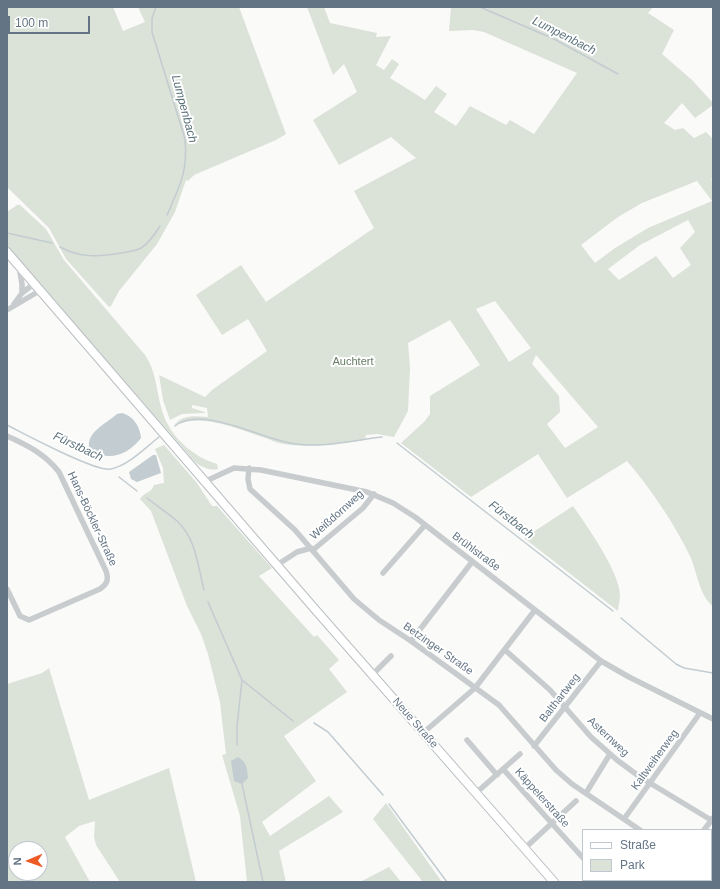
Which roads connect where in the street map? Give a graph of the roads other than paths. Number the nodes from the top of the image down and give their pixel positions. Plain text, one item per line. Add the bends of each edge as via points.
1 (7, 252) edge
2 (18, 264) junction
3 (35, 283) junction
4 (41, 290) junction
5 (22, 292) junction
6 (14, 304) junction
7 (7, 310) edge
8 (7, 436) edge
9 (249, 468) junction
10 (206, 482) junction
11 (374, 494) junction
12 (425, 525) junction
13 (312, 549) junction
14 (472, 562) junction
15 (277, 565) junction
16 (382, 573) dead end
17 (7, 589) edge
18 (535, 610) junction
19 (411, 641) junction
20 (505, 650) junction
21 (391, 656) dead end
22 (601, 661) junction
23 (373, 674) junction
24 (476, 688) junction
25 (566, 708) junction
26 (700, 713) junction
27 (713, 719) edge
28 (424, 733) junction
29 (467, 740) dead end
30 (534, 746) junction
31 (520, 754) dead end
32 (610, 754) junction
33 (503, 769) junction
34 (497, 775) junction
35 (650, 783) junction
36 (476, 793) junction
37 (586, 793) junction
38 (576, 801) dead end
39 (624, 819) junction
40 (712, 819) edge
41 (550, 823) junction
42 (639, 829) edge
43 (705, 829) edge
44 (525, 848) junction
45 (582, 857) edge
46 (554, 882) edge

1 - 2 main road, Neue Straße
2 - 3 main road, Neue Straße
2 - 5 street
3 - 4 main road, Neue Straße
3 - 5 street
4 - 6 street via 28,299
4 - 10 main road, Neue Straße
5 - 6 street
6 - 7 street
8 - 17 street, Hans-Böckler-Straße via 36,450 59,472 108,580 100,589 29,620 20,616
9 - 10 street, Brühlstraße via 228,469
9 - 11 street, Brühlstraße
9 - 13 street, Betzinger Straße via 248,484 253,493 290,523
10 - 15 main road, Neue Straße
11 - 12 street, Brühlstraße
11 - 13 street, Weißdornweg via 363,508
12 - 14 street, Brühlstraße
12 - 16 street
13 - 15 street, Weißdornweg via 297,552
13 - 19 street, Betzinger Straße via 354,599 378,620
14 - 18 street, Brühlstraße
14 - 19 street
15 - 23 main road, Neue Straße
18 - 20 street
18 - 22 street, Brühlstraße
19 - 24 street, Betzinger Straße
20 - 24 street
20 - 25 street, Asternweg
21 - 23 street
22 - 25 street, Balthartweg
22 - 26 street, Brühlstraße
23 - 28 main road, Neue Straße
24 - 28 street
24 - 30 street, Betzinger Straße via 503,709
25 - 30 street, Balthartweg
25 - 32 street, Asternweg
26 - 27 street, Brühlstraße
26 - 35 street, Kaltweiherweg
28 - 36 main road, Neue Straße
29 - 34 street, Käppelerstraße
30 - 37 street, Betzinger Straße via 556,770
31 - 33 street
32 - 35 street, Asternweg
32 - 37 street
33 - 34 street
33 - 41 street, Käppelerstraße
34 - 36 street
35 - 39 street, Kaltweiherweg
35 - 40 street, Asternweg
36 - 44 main road, Neue Straße
37 - 39 street, Betzinger Straße
38 - 41 street
39 - 42 street, Betzinger Straße
40 - 43 street
41 - 44 street
41 - 45 street, Käppelerstraße
44 - 46 main road, Neue Straße

